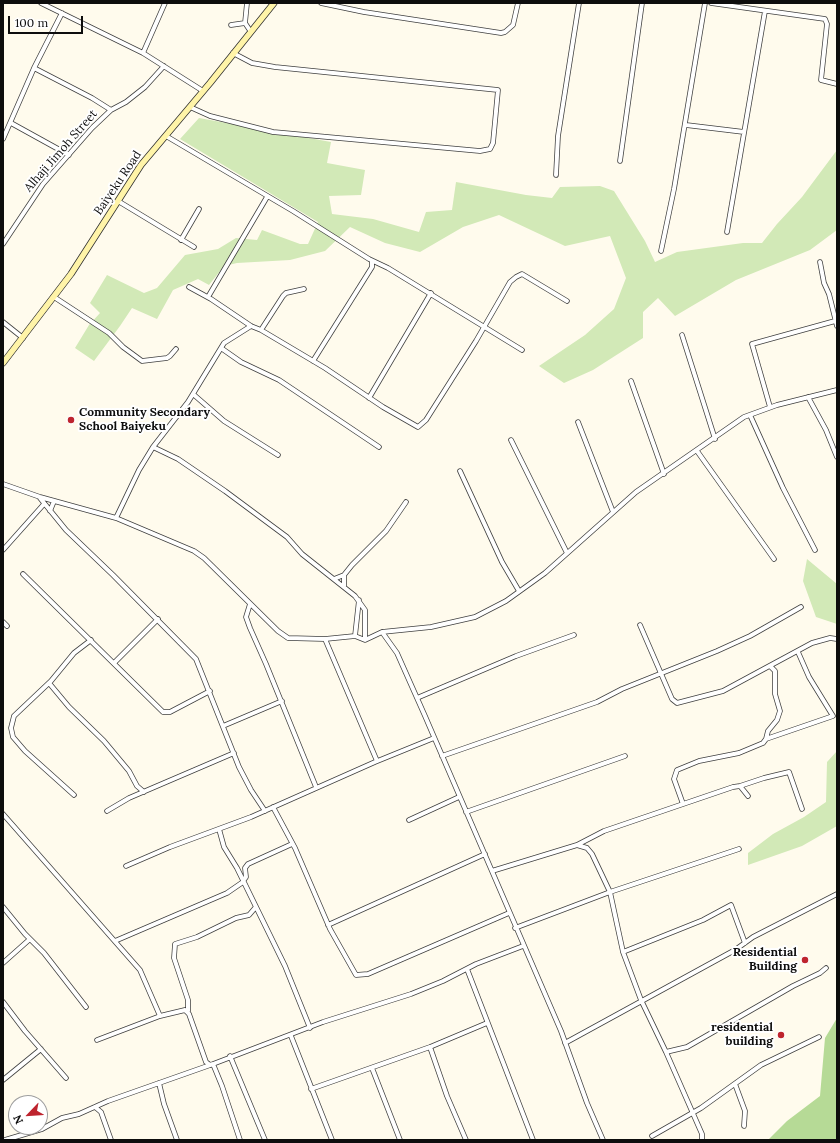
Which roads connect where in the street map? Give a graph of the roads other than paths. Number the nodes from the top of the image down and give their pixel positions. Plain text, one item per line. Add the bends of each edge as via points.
1 (41, 3) edge
2 (165, 3) edge
3 (247, 3) edge
4 (274, 3) edge
5 (322, 3) edge
6 (518, 3) edge
7 (579, 3) edge
8 (642, 3) edge
9 (705, 3) edge
10 (711, 3) edge
11 (765, 11) junction
12 (62, 13) junction
13 (245, 23) junction
14 (231, 25) dead end
15 (251, 32) junction
16 (143, 53) junction
17 (233, 53) junction
18 (164, 66) junction
19 (34, 68) junction
20 (837, 84) edge
21 (203, 92) junction
22 (190, 107) junction
23 (112, 110) junction
24 (11, 123) junction
25 (686, 125) junction
26 (744, 132) junction
27 (166, 136) junction
28 (3, 140) edge
29 (70, 155) junction
30 (620, 161) dead end
31 (556, 175) dead end
32 (267, 197) junction
33 (118, 201) junction
34 (199, 209) dead end
35 (727, 232) dead end
36 (181, 240) junction
37 (3, 244) edge
38 (194, 247) dead end
39 (661, 251) dead end
40 (372, 261) junction
41 (820, 262) dead end
42 (379, 264) junction
43 (372, 267) junction
44 (190, 288) dead end
45 (304, 289) dead end
46 (431, 293) junction
47 (54, 297) junction
48 (208, 297) junction
49 (567, 301) dead end
50 (488, 318) junction
51 (3, 322) edge
52 (480, 323) junction
53 (836, 324) edge
54 (484, 325) junction
55 (250, 326) junction
56 (261, 330) junction
57 (682, 335) dead end
58 (22, 338) junction
59 (221, 348) junction
60 (176, 349) dead end
61 (522, 350) dead end
62 (313, 361) junction
63 (3, 363) edge
64 (631, 381) dead end
65 (837, 390) edge
66 (193, 394) junction
67 (808, 397) junction
68 (369, 398) junction
69 (770, 407) junction
70 (750, 415) junction
71 (578, 422) dead end
72 (715, 438) junction
73 (511, 440) dead end
74 (153, 447) junction
75 (379, 447) dead end
76 (697, 451) junction
77 (278, 455) dead end
78 (837, 457) edge
79 (460, 471) dead end
80 (664, 474) junction
81 (3, 484) edge
82 (40, 497) junction
83 (54, 501) junction
84 (406, 502) dead end
85 (44, 504) junction
86 (50, 512) junction
87 (613, 512) junction
88 (116, 518) junction
89 (3, 550) edge
90 (815, 550) dead end
91 (567, 553) junction
92 (774, 559) dead end
93 (24, 574) dead end
94 (344, 575) junction
95 (334, 579) junction
96 (344, 586) junction
97 (519, 592) junction
98 (358, 600) junction
99 (250, 604) junction
100 (801, 607) dead end
101 (158, 619) junction
102 (3, 622) edge
103 (640, 625) dead end
104 (7, 626) dead end
105 (382, 632) junction
106 (574, 635) dead end
107 (355, 636) junction
108 (325, 639) junction
109 (837, 639) edge
110 (91, 640) junction
111 (365, 640) junction
112 (798, 652) junction
113 (114, 662) junction
114 (770, 666) junction
115 (661, 674) junction
116 (49, 683) junction
117 (210, 691) junction
118 (417, 698) junction
119 (282, 701) junction
120 (835, 716) edge
121 (223, 726) junction
122 (434, 738) junction
123 (766, 739) junction
124 (234, 753) junction
125 (442, 756) junction
126 (626, 756) dead end
127 (377, 761) junction
128 (137, 786) junction
129 (740, 786) junction
130 (316, 787) junction
131 (144, 792) junction
132 (74, 795) dead end
133 (135, 796) junction
134 (748, 796) dead end
135 (459, 797) junction
136 (683, 804) junction
137 (273, 807) junction
138 (265, 810) junction
139 (802, 810) dead end
140 (107, 811) dead end
141 (466, 812) junction
142 (3, 814) edge
143 (409, 820) dead end
144 (219, 829) junction
145 (292, 844) junction
146 (576, 845) junction
147 (739, 849) dead end
148 (485, 854) junction
149 (126, 866) dead end
150 (492, 871) junction
151 (243, 881) junction
152 (610, 892) junction
153 (837, 894) edge
154 (3, 907) edge
155 (255, 908) junction
156 (509, 913) junction
157 (328, 925) junction
158 (515, 928) junction
159 (30, 939) junction
160 (115, 941) junction
161 (745, 943) junction
162 (523, 946) junction
163 (624, 952) junction
164 (3, 963) edge
165 (826, 968) dead end
166 (467, 969) junction
167 (641, 1000) junction
168 (3, 1002) edge
169 (86, 1007) dead end
170 (188, 1011) junction
171 (160, 1016) junction
172 (487, 1023) junction
173 (310, 1028) junction
174 (291, 1036) junction
175 (819, 1037) dead end
176 (97, 1040) dead end
177 (564, 1043) junction
178 (430, 1047) junction
179 (41, 1049) junction
180 (666, 1052) junction
181 (230, 1056) junction
182 (206, 1062) junction
183 (211, 1065) junction
184 (204, 1067) junction
185 (372, 1068) junction
186 (66, 1078) dead end
187 (3, 1080) edge
188 (159, 1083) junction
189 (736, 1084) junction
190 (311, 1089) junction
191 (102, 1104) junction
192 (95, 1107) junction
193 (101, 1112) junction
194 (692, 1112) junction
195 (744, 1126) dead end
196 (652, 1136) dead end
197 (4, 1140) edge
198 (111, 1140) edge
199 (177, 1140) edge
200 (240, 1140) edge
201 (265, 1140) edge
202 (332, 1140) edge
203 (400, 1140) edge
204 (466, 1140) edge
205 (533, 1140) edge
206 (603, 1140) edge
207 (702, 1140) edge

1 - 12 street
2 - 16 street
3 - 13 street
4 - 15 main road, Baiyeku Road
5 - 6 street via 501,33 513,25
7 - 31 street via 558,136
8 - 30 street
9 - 25 street
10 - 11 street
11 - 20 street via 825,20 827,24 821,80
11 - 26 street
12 - 16 street
12 - 19 street
13 - 14 street
13 - 15 street
15 - 17 main road, Baiyeku Road
16 - 18 street
17 - 21 main road, Baiyeku Road
17 - 22 street via 252,63 275,67 498,90 493,143 490,149 480,151 273,132 210,116
18 - 21 street
18 - 23 street, Alhaji Jimoh Street via 145,87
19 - 23 street
19 - 24 street
21 - 22 main road, Baiyeku Road
22 - 27 main road, Baiyeku Road
23 - 29 street, Alhaji Jimoh Street via 92,128
24 - 28 street
24 - 29 street
25 - 26 street
25 - 39 street
26 - 35 street
27 - 32 street
27 - 33 main road, Baiyeku Road via 141,165
29 - 37 street, Alhaji Jimoh Street via 37,192
32 - 40 street
32 - 48 street
33 - 36 street
33 - 47 main road, Baiyeku Road
34 - 36 street
36 - 38 street
40 - 42 street
40 - 43 street
41 - 53 street
42 - 43 street
42 - 46 street
43 - 62 street
44 - 48 street
45 - 56 street via 286,293
46 - 52 street
46 - 68 street
47 - 58 main road, Baiyeku Road
47 - 60 street via 109,333 142,361 167,358
48 - 55 street
49 - 50 street via 519,274 510,282
50 - 52 street
50 - 54 street
51 - 58 street
52 - 54 street
53 - 69 street via 752,344
54 - 61 street
54 - 68 street via 422,425 414,426
55 - 56 street
55 - 59 street via 228,340
56 - 62 street
57 - 72 street
58 - 63 main road, Baiyeku Road
59 - 66 street
59 - 75 street via 241,362 286,384
62 - 68 street
64 - 80 street
65 - 67 street
66 - 74 street
66 - 77 street via 224,421
67 - 69 street
67 - 78 street
69 - 70 street
70 - 72 street
70 - 90 street
71 - 87 street
72 - 76 street
73 - 91 street
74 - 88 street
74 - 95 street via 178,459 225,491 287,537 302,554
76 - 80 street
76 - 92 street
79 - 97 street via 502,562
80 - 87 street via 636,492
81 - 82 street
82 - 83 street
82 - 85 street
83 - 86 street
83 - 88 street
84 - 94 street via 386,531
85 - 86 street
85 - 89 street
86 - 101 street
87 - 91 street
88 - 99 street via 194,551
91 - 97 street
93 - 110 street
94 - 95 street
94 - 96 street
95 - 96 street
96 - 98 street
97 - 105 street via 475,617 431,627
98 - 107 street
98 - 111 street via 365,610
99 - 108 street via 288,638
99 - 119 street via 246,617
100 - 115 street via 736,642
101 - 113 street
101 - 117 street via 196,659
102 - 104 street
103 - 115 street
105 - 111 street
105 - 118 street via 397,652
106 - 118 street via 516,656
107 - 108 street
107 - 111 street
108 - 127 street
109 - 112 street via 830,638 812,643
110 - 113 street
110 - 116 street via 74,653
112 - 114 street
112 - 120 street via 809,677
113 - 117 street via 167,714
114 - 115 street via 722,691 677,703 672,700
114 - 123 street via 775,671 775,694 780,711
115 - 125 street via 597,702
116 - 128 street via 69,707 104,741 129,771
116 - 132 street via 14,716 12,733 25,751
117 - 121 street
118 - 122 street
119 - 121 street
119 - 130 street
120 - 123 street
121 - 124 street
122 - 125 street
122 - 127 street
123 - 136 street via 763,743 739,753 699,761 677,770 674,779
124 - 131 street
124 - 138 street via 251,790
125 - 135 street
126 - 141 street
127 - 130 street
128 - 131 street
128 - 133 street
129 - 134 street
129 - 136 street
129 - 139 street via 789,772
130 - 137 street
131 - 133 street
133 - 140 street
135 - 141 street
135 - 143 street
136 - 146 street via 604,831
137 - 138 street
137 - 145 street
138 - 144 street
141 - 148 street
142 - 160 street
144 - 149 street
144 - 151 street via 224,847
145 - 151 street via 248,864
145 - 157 street
146 - 150 street
146 - 152 street via 587,848 592,854
147 - 152 street
148 - 150 street
148 - 157 street
150 - 156 street
151 - 155 street
151 - 160 street via 227,893
152 - 158 street
152 - 163 street
153 - 161 street
154 - 159 street
155 - 170 street via 249,915 175,944 174,958 189,1004
155 - 173 street via 285,966
156 - 157 street via 368,974 359,975 353,971
156 - 158 street
158 - 162 street
159 - 164 street
159 - 169 street
160 - 171 street via 144,974
161 - 163 street via 731,905 703,920
161 - 167 street
162 - 166 street
162 - 177 street
163 - 167 street
165 - 180 street via 820,974 793,986 687,1047
166 - 172 street
166 - 173 street via 410,994
167 - 177 street via 595,1028
167 - 180 street
168 - 179 street
170 - 171 street via 181,1010
170 - 182 street
171 - 176 street
172 - 178 street
172 - 205 street
173 - 174 street
174 - 181 street
174 - 190 street
175 - 189 street via 761,1065
177 - 206 street
178 - 185 street
178 - 204 street
179 - 186 street
179 - 187 street
180 - 194 street
181 - 183 street
181 - 201 street
182 - 183 street
182 - 184 street
183 - 184 street
183 - 200 street via 222,1086
184 - 188 street
185 - 190 street
185 - 203 street
188 - 191 street
188 - 199 street
189 - 194 street
189 - 195 street via 745,1111
190 - 202 street
191 - 192 street
191 - 193 street
192 - 193 street
192 - 197 street via 62,1118 42,1129
193 - 198 street
194 - 196 street
194 - 207 street via 702,1134

